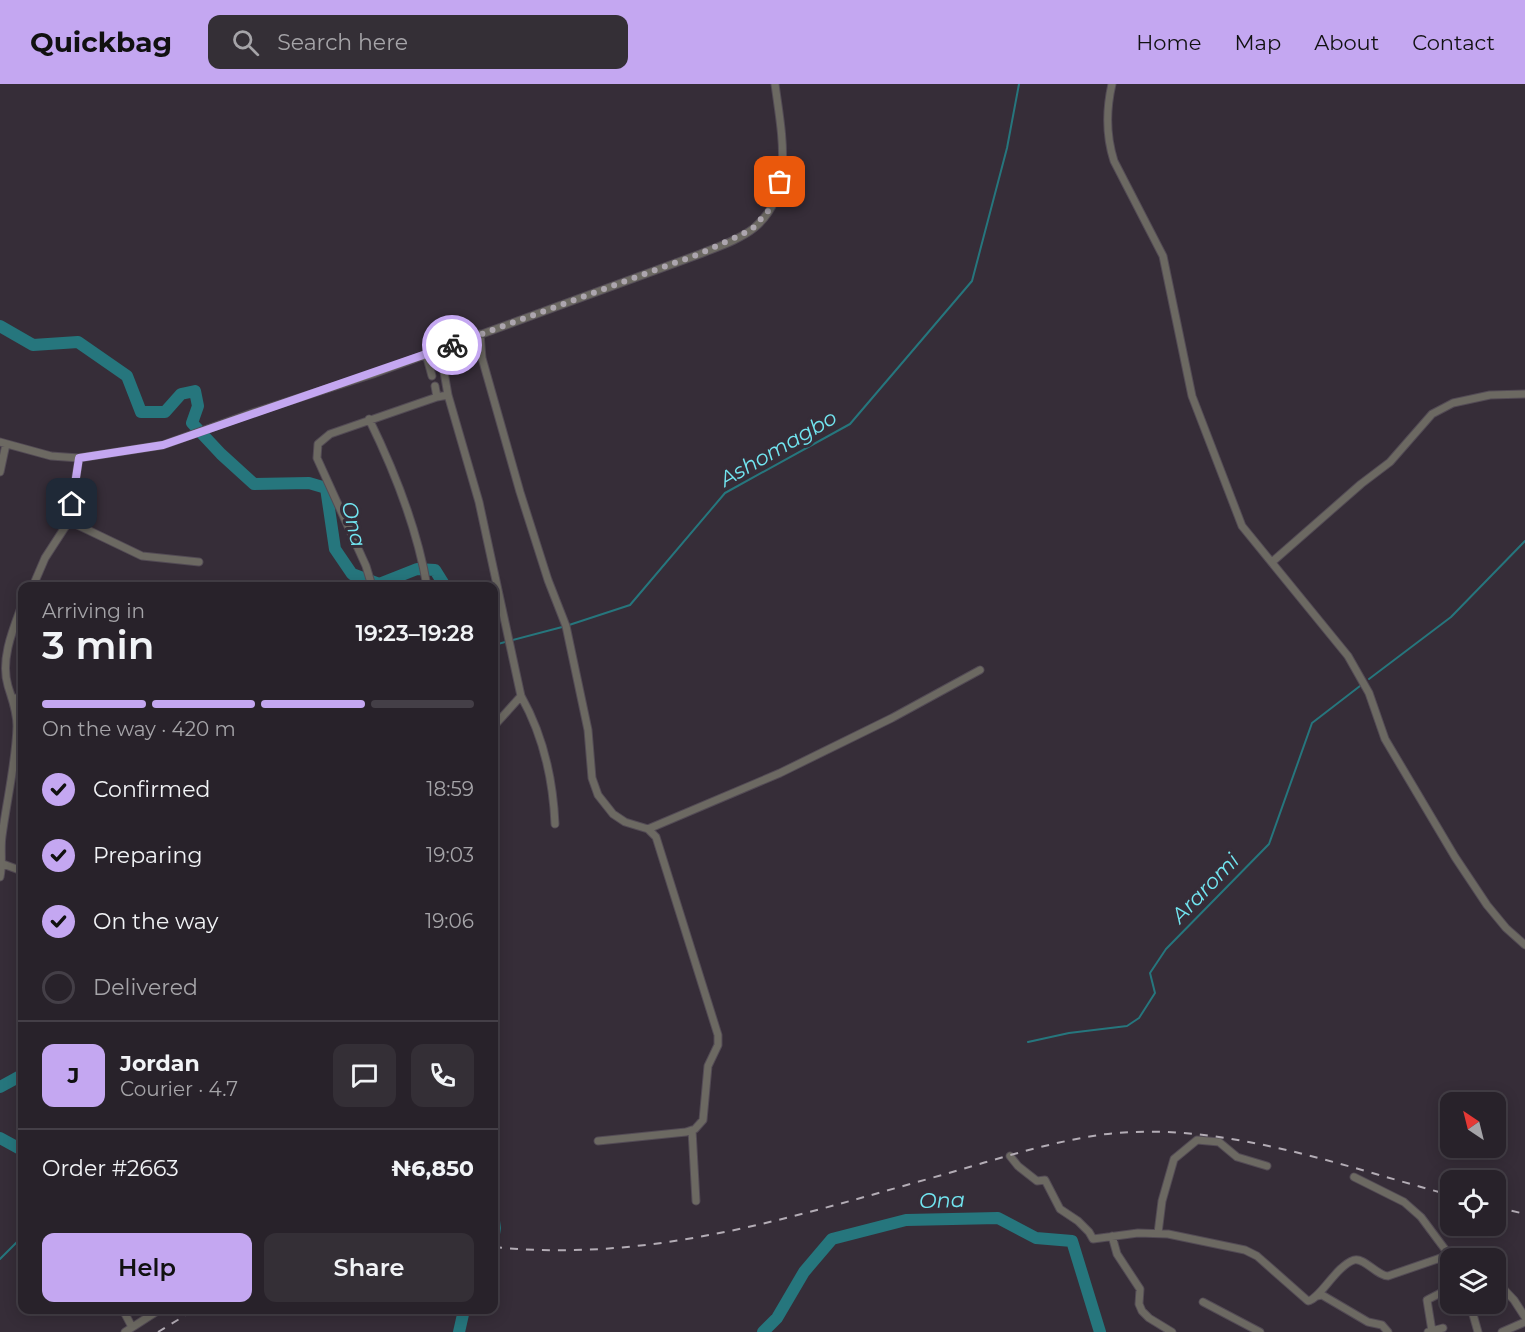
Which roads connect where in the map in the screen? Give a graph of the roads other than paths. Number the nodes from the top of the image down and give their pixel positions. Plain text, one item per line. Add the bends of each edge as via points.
1 (775, 84) edge
2 (1112, 84) edge
3 (480, 334) junction
4 (440, 349) junction
5 (426, 354) junction
6 (432, 376) dead end
7 (435, 386) dead end
8 (1525, 394) edge
9 (448, 395) junction
10 (437, 397) junction
11 (369, 419) junction
12 (3, 443) edge
13 (79, 458) junction
14 (0, 472) edge
15 (69, 521) junction
16 (199, 562) dead end
17 (1272, 562) junction
18 (35, 582) edge
19 (371, 582) edge
20 (426, 582) edge
21 (496, 582) edge
22 (498, 590) edge
23 (18, 618) edge
24 (980, 670) dead end
25 (4, 684) edge
26 (521, 696) junction
27 (13, 698) junction
28 (18, 698) edge
29 (498, 722) edge
30 (555, 824) dead end
31 (648, 829) junction
32 (1, 839) edge
33 (3, 864) junction
34 (18, 870) edge
35 (0, 877) edge
36 (1525, 945) edge
37 (692, 1130) junction
38 (598, 1141) dead end
39 (1010, 1156) dead end
40 (1267, 1166) dead end
41 (1354, 1177) dead end
42 (696, 1201) dead end
43 (1158, 1233) junction
44 (1112, 1236) junction
45 (1443, 1248) edge
46 (1440, 1260) edge
47 (1506, 1292) edge
48 (1440, 1293) edge
49 (1317, 1296) junction
50 (1203, 1302) dead end
51 (125, 1314) edge
52 (153, 1314) edge
53 (1473, 1314) edge
54 (1525, 1317) edge
55 (1525, 1322) edge
56 (132, 1327) junction
57 (1443, 1328) dead end
58 (1430, 1331) edge
59 (125, 1332) edge
60 (1172, 1332) edge
61 (1260, 1332) edge
62 (1388, 1332) edge
63 (1478, 1332) edge
64 (1502, 1332) edge

1 - 3 street via 782,172 775,199 753,228 699,254
2 - 17 street via 1108,101 1110,146 1114,161 1164,256 1192,396 1242,526
3 - 4 street
3 - 31 street via 482,358 520,492 566,626 598,795 613,814
4 - 5 street
4 - 9 street
5 - 6 street
5 - 13 street via 192,436 148,449
7 - 10 street
8 - 17 street via 1490,395 1454,403 1432,414 1390,462
9 - 10 street
9 - 21 street via 479,502
10 - 11 street
11 - 19 street via 323,438 318,444 317,458
11 - 20 street via 411,520
12 - 13 street via 51,456
12 - 14 street
13 - 15 street
15 - 16 street via 142,556
15 - 18 street
17 - 36 street via 1348,656 1369,693 1385,739 1455,857 1487,905
22 - 26 street
23 - 25 street via 7,653
24 - 31 street via 780,773
25 - 27 street
26 - 29 street
26 - 30 street via 552,778
27 - 28 street
27 - 32 street via 17,725
31 - 37 street via 656,837 718,1035 718,1045 708,1066 703,1120
32 - 33 street
33 - 34 street
33 - 35 street
37 - 38 street
37 - 42 street
39 - 44 street via 1037,1181 1045,1180 1060,1209 1078,1221 1093,1239
40 - 43 street via 1237,1157 1219,1142 1197,1140 1174,1159
41 - 45 street via 1404,1202 1421,1217
43 - 44 street
43 - 49 street via 1250,1252 1308,1301
44 - 60 street via 1117,1254 1140,1289 1142,1311
46 - 49 street via 1388,1276 1356,1260 1331,1276
47 - 54 street
48 - 58 street via 1427,1300
49 - 62 street via 1382,1325
50 - 61 street
51 - 56 street
52 - 56 street
53 - 63 street
55 - 64 street
56 - 59 street
57 - 58 street

